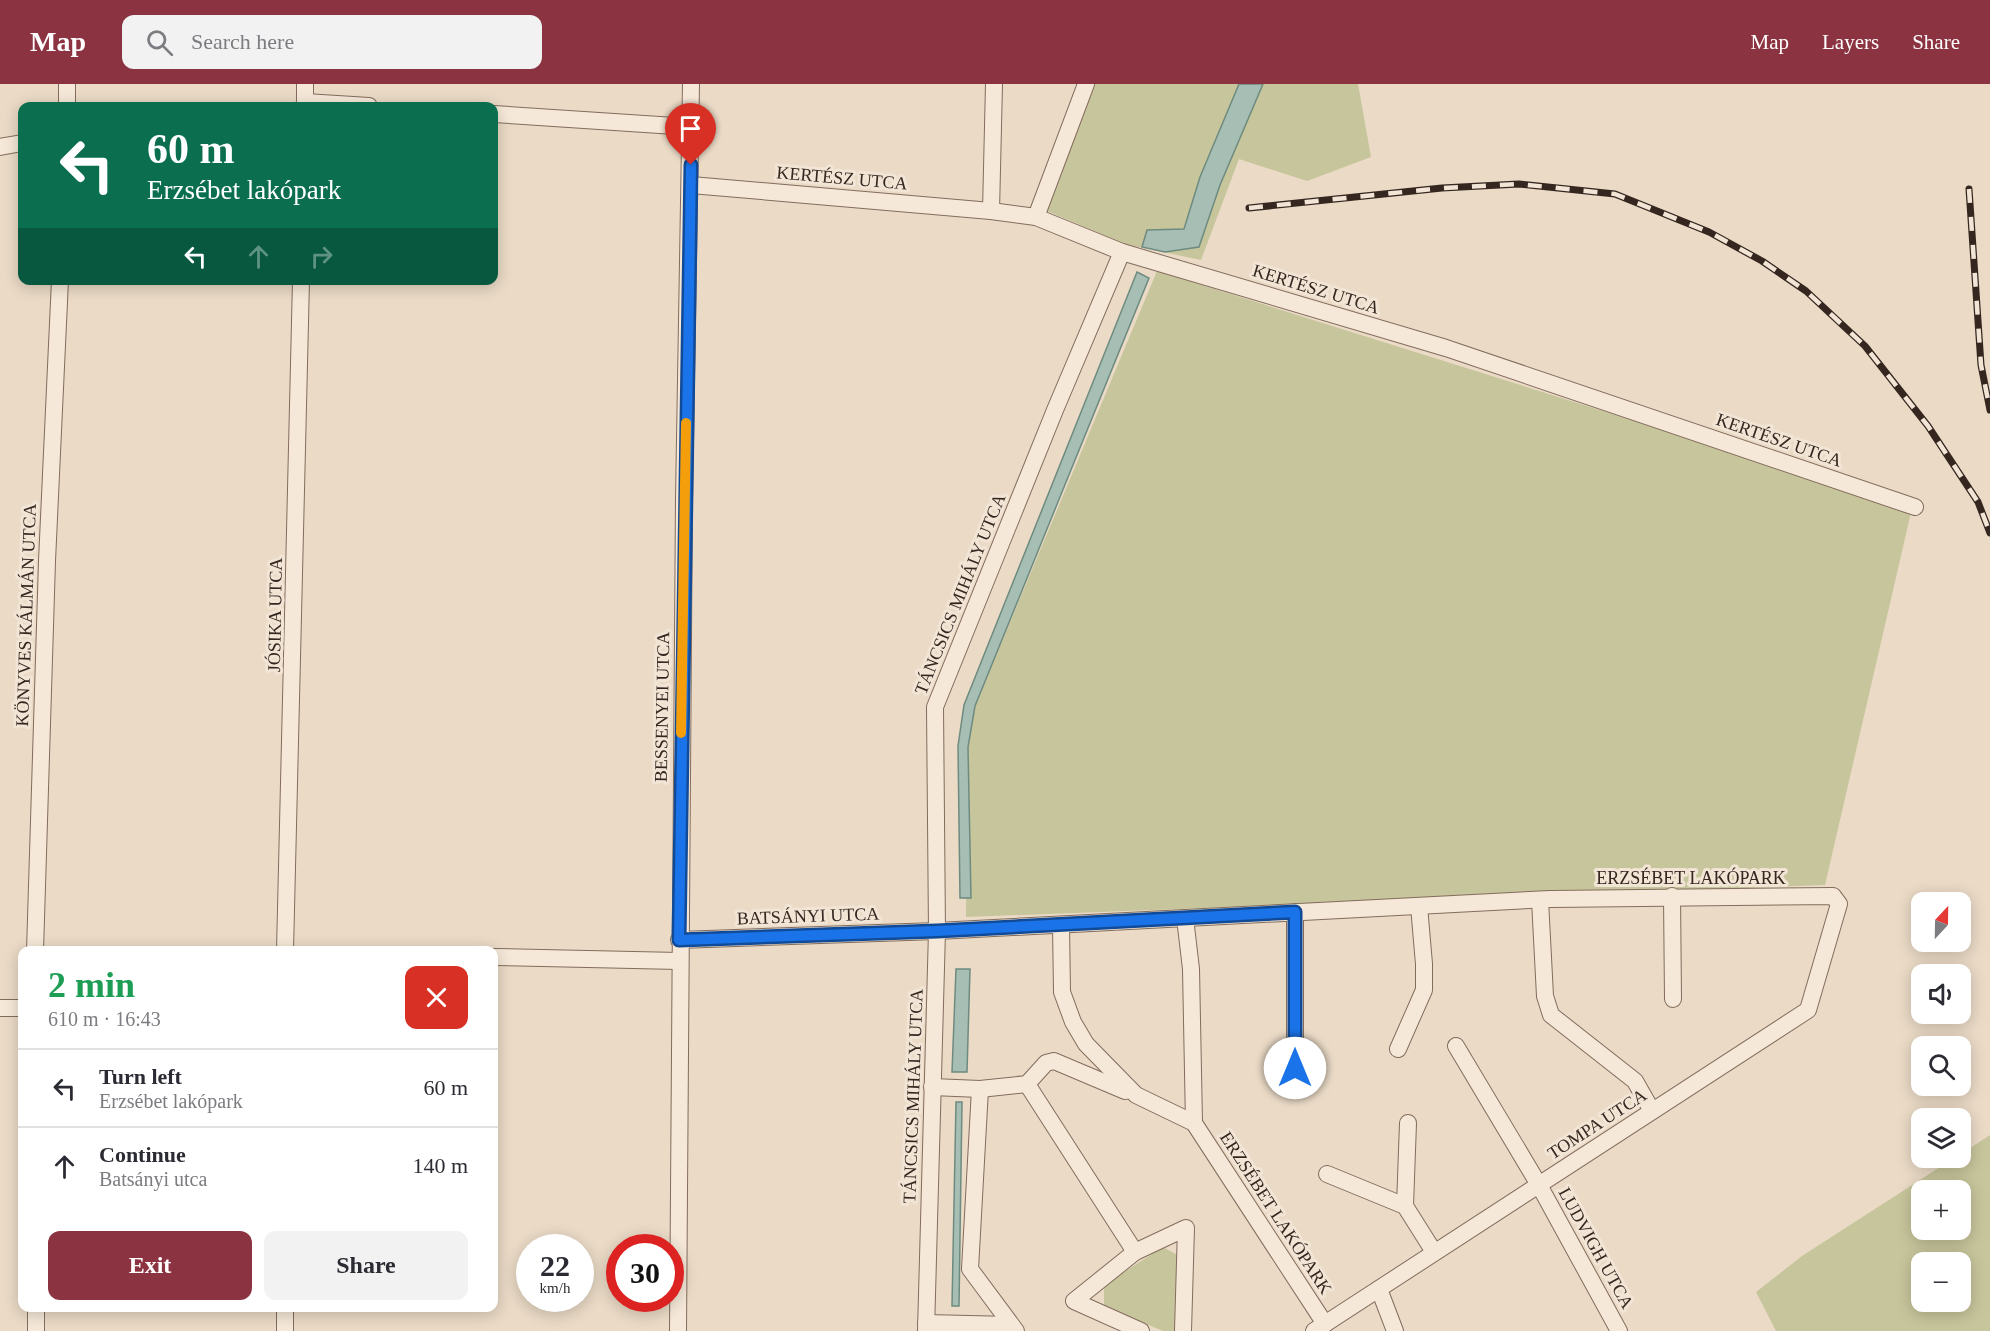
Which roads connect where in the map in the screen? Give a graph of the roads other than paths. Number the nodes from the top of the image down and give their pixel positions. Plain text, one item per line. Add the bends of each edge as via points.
1 (67, 84) edge
2 (305, 84) edge
3 (691, 84) edge
4 (994, 84) edge
5 (1086, 84) edge
6 (67, 102) edge
7 (305, 102) edge
8 (498, 114) edge
9 (690, 127) junction
10 (18, 144) edge
11 (0, 147) edge
12 (691, 185) junction
13 (991, 211) junction
14 (1036, 217) junction
15 (1122, 252) junction
16 (60, 285) edge
17 (300, 285) edge
18 (1914, 507) dead end
19 (1672, 896) junction
20 (1540, 900) junction
21 (1839, 904) joint
22 (1419, 906) junction
23 (1295, 912) junction
24 (1185, 918) junction
25 (1061, 925) junction
26 (937, 931) junction
27 (679, 940) junction
28 (35, 946) edge
29 (285, 946) edge
30 (498, 957) edge
31 (679, 961) junction
32 (1673, 999) dead end
33 (0, 1008) edge
34 (18, 1008) edge
35 (1456, 1046) dead end
36 (1398, 1049) dead end
37 (1092, 1051) junction
38 (1077, 1071) junction
39 (1027, 1084) junction
40 (932, 1087) junction
41 (980, 1089) junction
42 (1295, 1090) dead end
43 (1136, 1095) junction
44 (1652, 1111) junction
45 (1194, 1123) junction
46 (1408, 1123) dead end
47 (1327, 1174) dead end
48 (1539, 1185) junction
49 (1405, 1206) junction
50 (1135, 1252) junction
51 (1434, 1252) junction
52 (1379, 1289) junction
53 (36, 1312) edge
54 (285, 1312) edge
55 (926, 1327) edge
56 (1319, 1327) edge
57 (1014, 1328) edge
58 (36, 1331) edge
59 (285, 1331) edge
60 (678, 1331) edge
61 (1142, 1331) edge
62 (1183, 1331) edge
63 (1395, 1331) edge
64 (1619, 1331) edge

1 - 6 street
2 - 7 street
3 - 9 street, BESSENYEI UTCA
4 - 13 street
5 - 14 street
8 - 9 street
9 - 12 street, BESSENYEI UTCA
10 - 11 street
12 - 13 street, KERTÉSZ UTCA
12 - 27 street, BESSENYEI UTCA
13 - 14 street, KERTÉSZ UTCA
14 - 15 street, KERTÉSZ UTCA
15 - 18 street, KERTÉSZ UTCA via 1446,348
15 - 26 street, TÁNCSICS MIHÁLY UTCA via 935,707
16 - 28 street, KÖNYVES KÁLMÁN UTCA
17 - 29 street, JÓSIKA UTCA
19 - 20 street, ERZSÉBET LAKÓPARK
19 - 21 street, ERZSÉBET LAKÓPARK via 1833,896
19 - 32 street
20 - 22 street, ERZSÉBET LAKÓPARK
20 - 44 street via 1545,996 1551,1015 1635,1081
21 - 44 street, TOMPA UTCA via 1808,1010
22 - 23 street, ERZSÉBET LAKÓPARK
22 - 36 street via 1424,990
23 - 24 street, ERZSÉBET LAKÓPARK
23 - 42 street
24 - 25 street, ERZSÉBET LAKÓPARK
24 - 45 street, ERZSÉBET LAKÓPARK via 1191,969
25 - 26 street, ERZSÉBET LAKÓPARK
25 - 37 street, ERZSÉBET LAKÓPARK via 1062,992 1073,1022
26 - 27 street, BATSÁNYI UTCA
26 - 40 street, TÁNCSICS MIHÁLY UTCA
27 - 31 street, BESSENYEI UTCA
30 - 31 street
31 - 60 street, BESSENYEI UTCA
33 - 34 street
35 - 48 street, LUDVIGH UTCA
37 - 38 street
37 - 43 street, ERZSÉBET LAKÓPARK
38 - 39 street via 1054,1061 1046,1063
38 - 43 street
39 - 41 street
39 - 50 street
40 - 41 street
40 - 55 street, TÁNCSICS MIHÁLY UTCA
41 - 57 street via 970,1269
43 - 45 street, ERZSÉBET LAKÓPARK
44 - 48 street, TOMPA UTCA
45 - 56 street, ERZSÉBET LAKÓPARK
46 - 49 street
47 - 49 street
48 - 51 street, TOMPA UTCA
48 - 64 street, LUDVIGH UTCA
49 - 51 street
50 - 61 street via 1074,1301
50 - 62 street via 1186,1228
51 - 52 street, TOMPA UTCA
52 - 56 street, TOMPA UTCA
52 - 63 street
53 - 58 street
54 - 59 street
55 - 57 street

